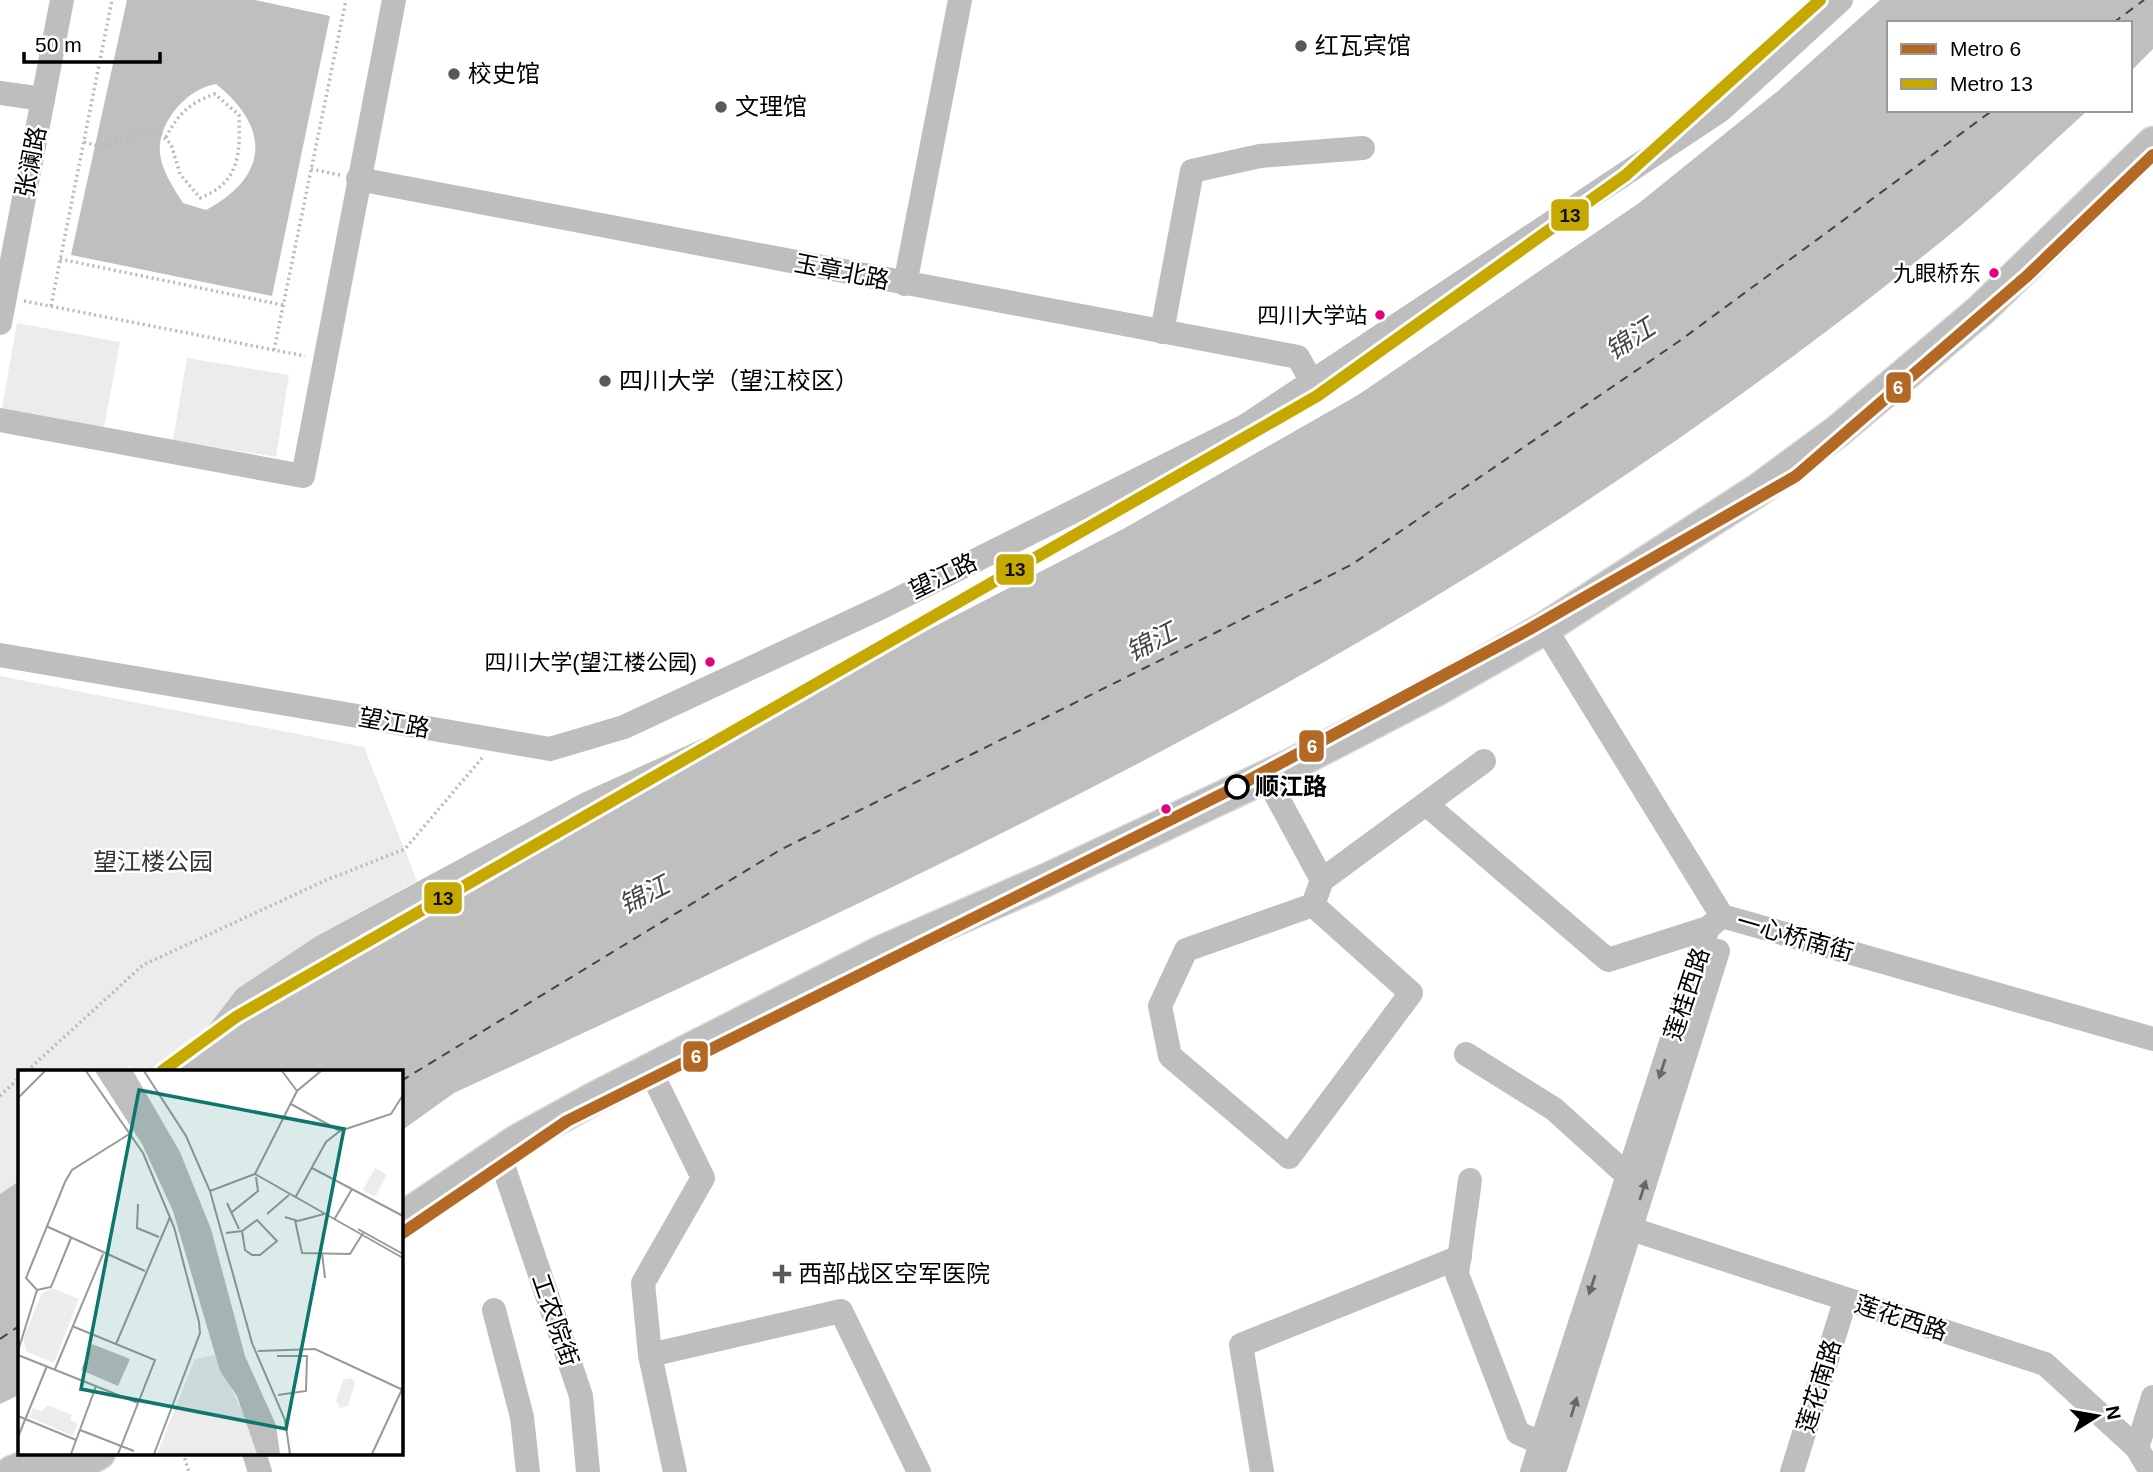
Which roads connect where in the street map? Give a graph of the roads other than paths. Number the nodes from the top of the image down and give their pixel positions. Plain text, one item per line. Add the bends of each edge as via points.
1 (62, 0) edge
2 (394, 0) edge
3 (960, 0) edge
4 (1842, 0) edge
5 (0, 93) edge
6 (43, 99) junction
7 (2153, 143) edge
8 (1363, 148) dead end
9 (2153, 169) edge
10 (358, 179) junction
11 (905, 284) junction
12 (0, 323) edge
13 (1162, 332) junction
14 (1312, 382) junction
15 (0, 420) edge
16 (1549, 636) junction
17 (0, 655) edge
18 (1484, 761) dead end
19 (1275, 793) junction
20 (1427, 805) junction
21 (1322, 880) junction
22 (1313, 905) junction
23 (1715, 922) junction
24 (2153, 1039) edge
25 (1466, 1054) dead end
26 (658, 1086) junction
27 (505, 1171) junction
28 (1628, 1176) junction
29 (1470, 1180) dead end
30 (402, 1218) edge
31 (1622, 1226) junction
32 (402, 1243) edge
33 (1460, 1257) junction
34 (1845, 1301) junction
35 (494, 1310) dead end
36 (650, 1355) junction
37 (2153, 1397) edge
38 (1541, 1443) junction
39 (2137, 1448) junction
40 (59, 1454) edge
41 (97, 1454) edge
42 (254, 1454) edge
43 (12, 1472) edge
44 (67, 1472) edge
45 (260, 1472) edge
46 (528, 1472) edge
47 (588, 1472) edge
48 (675, 1472) edge
49 (919, 1472) edge
50 (1262, 1472) edge
51 (1532, 1472) edge
52 (1554, 1472) edge
53 (1792, 1472) edge
54 (2151, 1472) edge

1 - 6 street, 张澜路
2 - 10 street
3 - 11 street
4 - 14 street, 望江路 via 1721,110
5 - 6 street
6 - 12 street, 张澜路
7 - 16 main road via 1980,311 1838,431
8 - 13 street via 1260,156 1192,171
9 - 16 main road via 1992,324 1849,445 1768,505
10 - 11 street, 玉章北路
10 - 15 street via 303,476
11 - 13 street, 玉章北路
13 - 14 street, 玉章北路 via 1298,357
14 - 17 street, 望江路 via 1245,426 882,607 624,727 550,749
16 - 19 main road via 1447,704
16 - 23 street, 一心桥南街
16 - 30 main road via 1291,765 881,952 517,1141
18 - 20 street
19 - 21 street
19 - 26 main road via 889,968
20 - 21 street
20 - 23 street via 1608,960
21 - 22 street
22 - 22 street via 1411,993 1289,1157 1170,1056 1160,1006 1186,950
23 - 24 street, 一心桥南街
23 -> 28 street, 莲桂西路
31 -> 23 street, 莲桂西路 via 1723,935
25 - 28 street via 1554,1109
26 - 27 main road
26 - 36 street via 703,1178 643,1283
27 - 32 main road
27 - 47 street, 工农院街 via 582,1396
28 - 31 street, 莲桂西路
29 - 33 street
31 - 34 street, 莲花西路
31 -> 38 street, 莲桂西路
52 -> 31 street, 莲桂西路
33 - 38 street via 1458,1274 1518,1433
33 - 50 street via 1241,1345
34 - 39 street, 莲花西路 via 2045,1364
34 - 53 street, 莲花南路
35 - 46 street via 522,1417
36 - 48 street
36 - 49 street via 841,1311
37 - 39 street
38 - 51 street, 莲桂西路
39 - 54 street, 莲花西路
40 - 43 main road
41 - 44 main road
42 - 45 street

